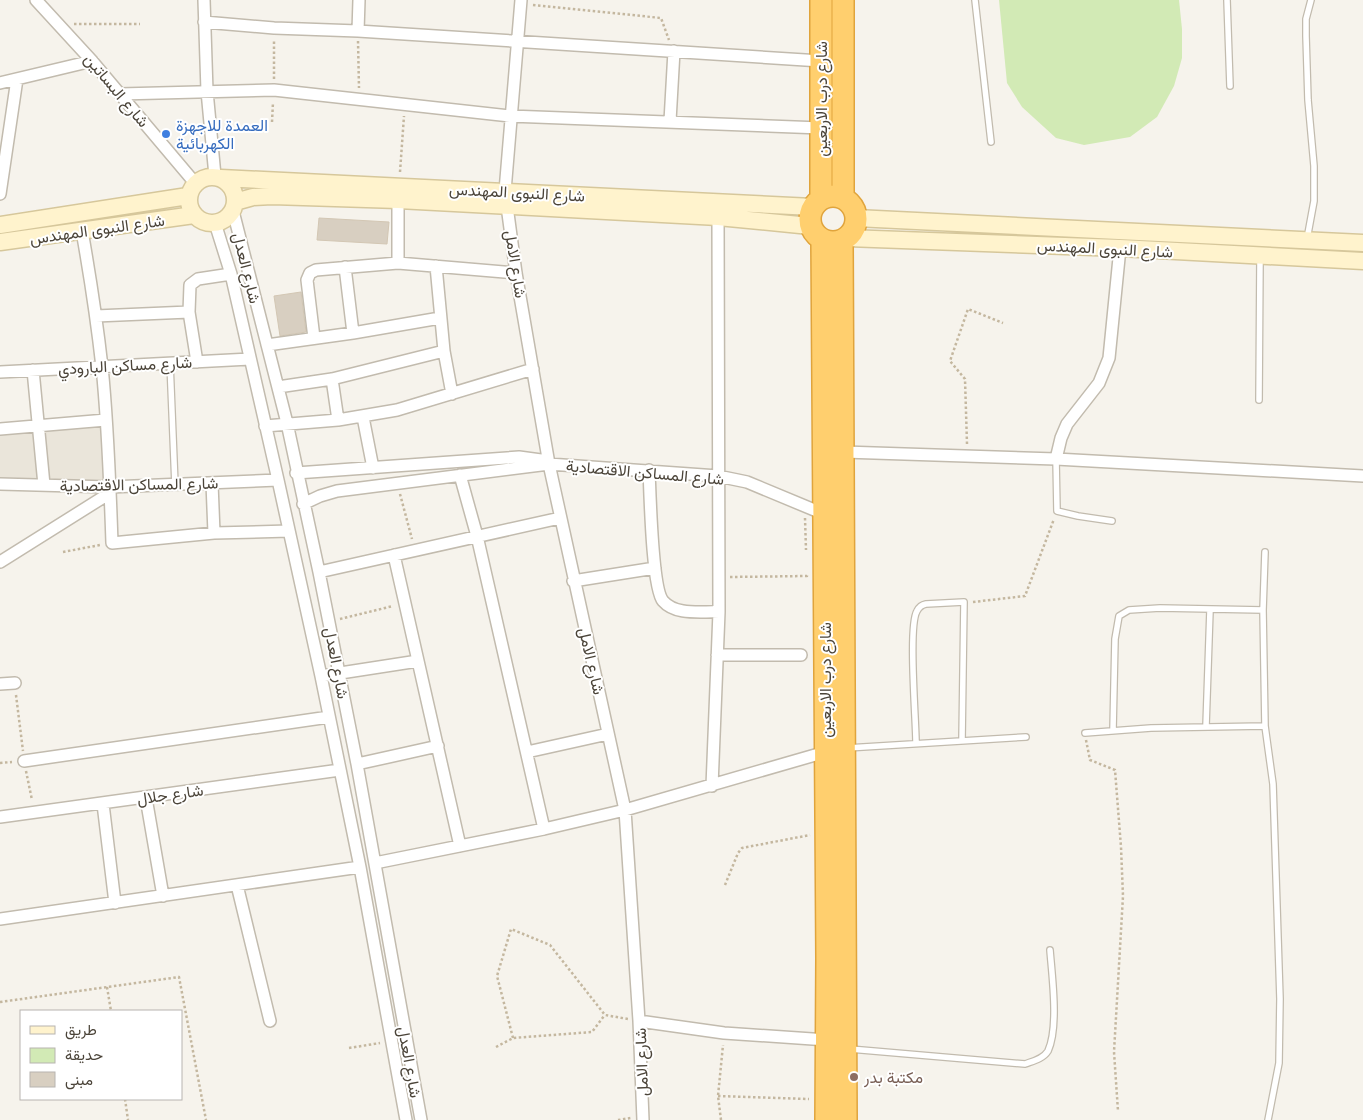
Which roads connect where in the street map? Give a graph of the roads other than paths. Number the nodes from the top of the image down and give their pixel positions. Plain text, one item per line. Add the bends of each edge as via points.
1 (36, 0) edge
2 (204, 0) edge
3 (359, 0) edge
4 (821, 0) edge
5 (843, 0) edge
6 (975, 0) edge
7 (1227, 0) edge
8 (1311, 0) edge
9 (520, 2) edge
10 (204, 22) junction
11 (358, 32) junction
12 (517, 41) junction
13 (674, 51) junction
14 (92, 61) junction
15 (821, 61) junction
16 (17, 79) junction
17 (0, 83) edge
18 (1230, 86) dead end
19 (207, 91) junction
20 (120, 94) junction
21 (510, 116) junction
22 (670, 122) junction
23 (821, 128) junction
24 (991, 142) dead end
25 (218, 177) junction
26 (192, 189) junction
27 (398, 193) junction
28 (0, 194) edge
29 (843, 198) junction
30 (506, 199) junction
31 (234, 207) junction
32 (194, 215) junction
33 (718, 217) junction
34 (856, 218) junction
35 (216, 223) junction
36 (0, 224) edge
37 (826, 225) junction
38 (82, 231) junction
39 (1307, 241) junction
40 (0, 242) edge
41 (1363, 243) edge
42 (1120, 248) junction
43 (1260, 257) junction
44 (1306, 259) junction
45 (1363, 261) edge
46 (398, 262) junction
47 (436, 266) junction
48 (345, 268) junction
49 (516, 272) junction
50 (231, 274) junction
51 (189, 312) junction
52 (96, 316) junction
53 (440, 318) junction
54 (353, 333) junction
55 (314, 338) junction
56 (267, 345) junction
57 (444, 351) junction
58 (250, 359) junction
59 (197, 362) junction
60 (170, 363) junction
61 (102, 367) junction
62 (533, 369) junction
63 (34, 370) junction
64 (0, 372) edge
65 (332, 380) junction
66 (278, 387) junction
67 (452, 394) junction
68 (1259, 400) dead end
69 (364, 417) junction
70 (106, 420) junction
71 (338, 420) junction
72 (286, 423) junction
73 (38, 426) junction
74 (265, 426) junction
75 (0, 429) edge
76 (844, 452) junction
77 (1056, 459) junction
78 (549, 464) junction
79 (373, 468) junction
80 (649, 470) junction
81 (296, 472) junction
82 (460, 475) junction
83 (718, 476) junction
84 (1363, 476) edge
85 (278, 480) junction
86 (212, 483) junction
87 (0, 484) edge
88 (44, 484) junction
89 (175, 485) junction
90 (110, 490) junction
91 (303, 504) junction
92 (824, 514) junction
93 (560, 518) junction
94 (1112, 521) dead end
95 (289, 531) junction
96 (214, 533) junction
97 (477, 536) junction
98 (1265, 552) dead end
99 (394, 554) junction
100 (0, 562) edge
101 (655, 568) junction
102 (319, 572) junction
103 (573, 581) junction
104 (1210, 610) junction
105 (1263, 610) junction
106 (719, 612) junction
107 (717, 655) junction
108 (801, 655) dead end
109 (418, 661) junction
110 (340, 672) junction
111 (321, 676) junction
112 (15, 683) dead end
113 (0, 684) edge
114 (329, 717) junction
115 (1206, 726) junction
116 (1265, 726) junction
117 (1113, 730) junction
118 (1084, 733) road end
119 (608, 734) junction
120 (1026, 737) dead end
121 (962, 740) junction
122 (916, 743) junction
123 (438, 746) junction
124 (836, 750) junction
125 (527, 752) junction
126 (24, 761) dead end
127 (357, 764) junction
128 (340, 770) junction
129 (712, 786) junction
130 (146, 798) junction
131 (103, 804) junction
132 (625, 810) junction
133 (0, 817) edge
134 (544, 829) junction
135 (460, 846) junction
136 (375, 863) junction
137 (360, 867) junction
138 (238, 885) junction
139 (163, 896) junction
140 (115, 903) junction
141 (0, 919) edge
142 (1050, 950) dead end
143 (836, 958) junction
144 (836, 987) junction
145 (640, 1020) junction
146 (270, 1021) dead end
147 (826, 1040) junction
148 (846, 1049) junction
149 (826, 1110) edge
150 (406, 1120) edge
151 (421, 1120) edge
152 (643, 1120) edge
153 (846, 1120) edge
154 (1268, 1120) edge

1 - 14 street, شارع البساتين
2 - 10 street
3 - 11 street
4 - 15 highway, شارع درب الاربعين
5 - 29 highway, شارع درب الاربعين
6 - 24 lane
7 - 18 lane
8 - 39 lane via 1306,36 1314,201
9 - 12 street, شارع الامل
10 - 11 street
10 - 19 street
11 - 12 street
12 - 13 street
12 - 21 street, شارع الامل
13 - 15 street
13 - 22 street
14 - 16 street
14 - 20 street, شارع البساتين
15 - 23 highway, شارع درب الاربعين
16 - 17 street
16 - 28 street
19 - 20 street
19 - 21 street via 274,90
19 - 25 street
20 - 26 street, شارع البساتين
21 - 22 street
21 - 30 street, شارع الامل
22 - 23 street
23 - 37 highway, شارع درب الاربعين
25 - 26 street via 208,176
25 - 27 street, شارع النبوى المهندس
25 - 31 street via 232,188
26 - 32 street via 189,206
26 - 36 street, شارع النبوى المهندس
27 - 30 street, شارع النبوى المهندس
27 - 31 street, شارع النبوى المهندس via 253,197
27 - 46 street
29 - 34 highway via 852,207
29 - 37 highway via 828,196
30 - 33 street, شارع النبوى المهندس
30 - 37 street, شارع النبوى المهندس
30 - 49 street, شارع الامل
31 - 35 street
31 - 56 street, شارع العدل
32 - 35 street via 208,223
32 - 38 street, شارع النبوى المهندس
33 - 37 street, شارع النبوى المهندس
33 - 83 street
34 - 37 highway via 856,226
34 - 39 street, شارع النبوى المهندس
35 - 50 street, شارع العدل
37 - 42 street, شارع النبوى المهندس
37 - 76 highway, شارع درب الاربعين
37 - 92 highway, شارع درب الاربعين
38 - 40 street, شارع النبوى المهندس
38 - 52 street
39 - 41 street, شارع النبوى المهندس
39 - 44 street
42 - 43 street, شارع النبوى المهندس
42 - 77 street via 1109,358 1099,383 1067,424
43 - 44 street, شارع النبوى المهندس
43 - 68 lane
44 - 45 street, شارع النبوى المهندس
46 - 47 street
46 - 48 street
47 - 49 street
47 - 53 street
48 - 54 street
48 - 55 street via 316,270 308,276
49 - 62 street, شارع الامل
50 - 51 street via 191,283
50 - 58 street, شارع العدل
51 - 52 street
51 - 59 street
52 - 61 street
53 - 54 street
53 - 57 street
54 - 55 street
55 - 56 street
56 - 66 street, شارع العدل
57 - 65 street
57 - 67 street
58 - 59 street, شارع مساكن البارودي
58 - 74 street, شارع العدل
59 - 60 street, شارع مساكن البارودي
60 - 61 street, شارع مساكن البارودي
60 - 89 lane
61 - 63 street, شارع مساكن البارودي
61 - 70 street
62 - 67 street
62 - 78 street, شارع الامل
63 - 64 street, شارع مساكن البارودي
63 - 73 street
65 - 66 street
65 - 71 street
66 - 72 street, شارع العدل
67 - 69 street
69 - 71 street
69 - 79 street
70 - 73 street
70 - 90 street
71 - 72 street
72 - 74 street
72 - 81 street, شارع العدل
73 - 75 street
73 - 88 street
74 - 85 street, شارع العدل
76 - 77 street
76 - 124 highway, شارع درب الاربعين
77 - 84 street
77 - 94 lane via 1057,510
78 - 79 street, شارع المساكن الاقتصادية via 519,457
78 - 80 street, شارع المساكن الاقتصادية
78 - 82 street, شارع المساكن الاقتصادية
78 - 93 street, شارع الامل
79 - 81 street, شارع المساكن الاقتصادية
80 - 83 street, شارع المساكن الاقتصادية
80 - 101 street
81 - 91 street, شارع العدل
82 - 91 street, شارع المساكن الاقتصادية via 337,491
82 - 97 street
83 - 92 street, شارع المساكن الاقتصادية via 748,482
83 - 106 street
85 - 86 street, شارع المساكن الاقتصادية
85 - 95 street, شارع العدل
86 - 89 street, شارع المساكن الاقتصادية
86 - 96 street
87 - 88 street, شارع المساكن الاقتصادية
88 - 90 street, شارع المساكن الاقتصادية
89 - 90 street, شارع المساكن الاقتصادية
90 - 96 street via 112,542
90 - 100 street
91 - 102 street, شارع العدل
92 - 124 highway, شارع درب الاربعين
93 - 97 street
93 - 103 street, شارع الامل
95 - 96 street
95 - 111 street, شارع العدل
97 - 99 street
97 - 125 street
98 - 105 lane
99 - 102 street
99 - 109 street
101 - 103 street
101 - 106 street via 660,596 669,605 681,611
102 - 110 street, شارع العدل
103 - 119 street, شارع الامل
104 - 105 lane
104 - 115 lane
104 - 117 lane via 1129,610 1119,616 1115,639
105 - 116 lane
106 - 107 street
107 - 108 street
107 - 129 street
109 - 110 street
109 - 123 street
110 - 111 street
110 - 127 street, شارع العدل
111 - 114 street, شارع العدل
112 - 113 street
114 - 126 street
114 - 128 street, شارع العدل
115 - 116 lane
115 - 117 lane
116 - 154 lane via 1274,784 1280,999 1279,1064
117 - 118 lane
119 - 125 street
119 - 132 street, شارع الامل
120 - 121 lane
121 - 122 lane
121 - 122 lane via 964,602 921,605 914,617
122 - 124 lane
123 - 127 street
123 - 135 street
124 - 129 street
124 - 143 highway, شارع درب الاربعين
124 - 143 highway, شارع درب الاربعين via 826,831
125 - 134 street
127 - 136 street, شارع العدل
128 - 130 street, شارع جلال
128 - 137 street, شارع العدل
129 - 132 street
130 - 131 street, شارع جلال
130 - 139 street
131 - 133 street, شارع جلال
131 - 140 street
132 - 134 street
132 - 145 street, شارع الامل
134 - 135 street
135 - 136 street
136 - 151 street, شارع العدل
137 - 138 street
137 - 150 street, شارع العدل
138 - 139 street
138 - 146 street
139 - 140 street
140 - 141 street
142 - 148 lane via 1054,1020 1047,1052 1040,1058 1025,1064
143 - 144 highway, شارع درب الاربعين
144 - 147 highway, شارع درب الاربعين
144 - 148 highway, شارع درب الاربعين
145 - 147 street via 724,1034
145 - 152 street, شارع الامل
147 - 149 highway, شارع درب الاربعين
148 - 153 highway, شارع درب الاربعين

